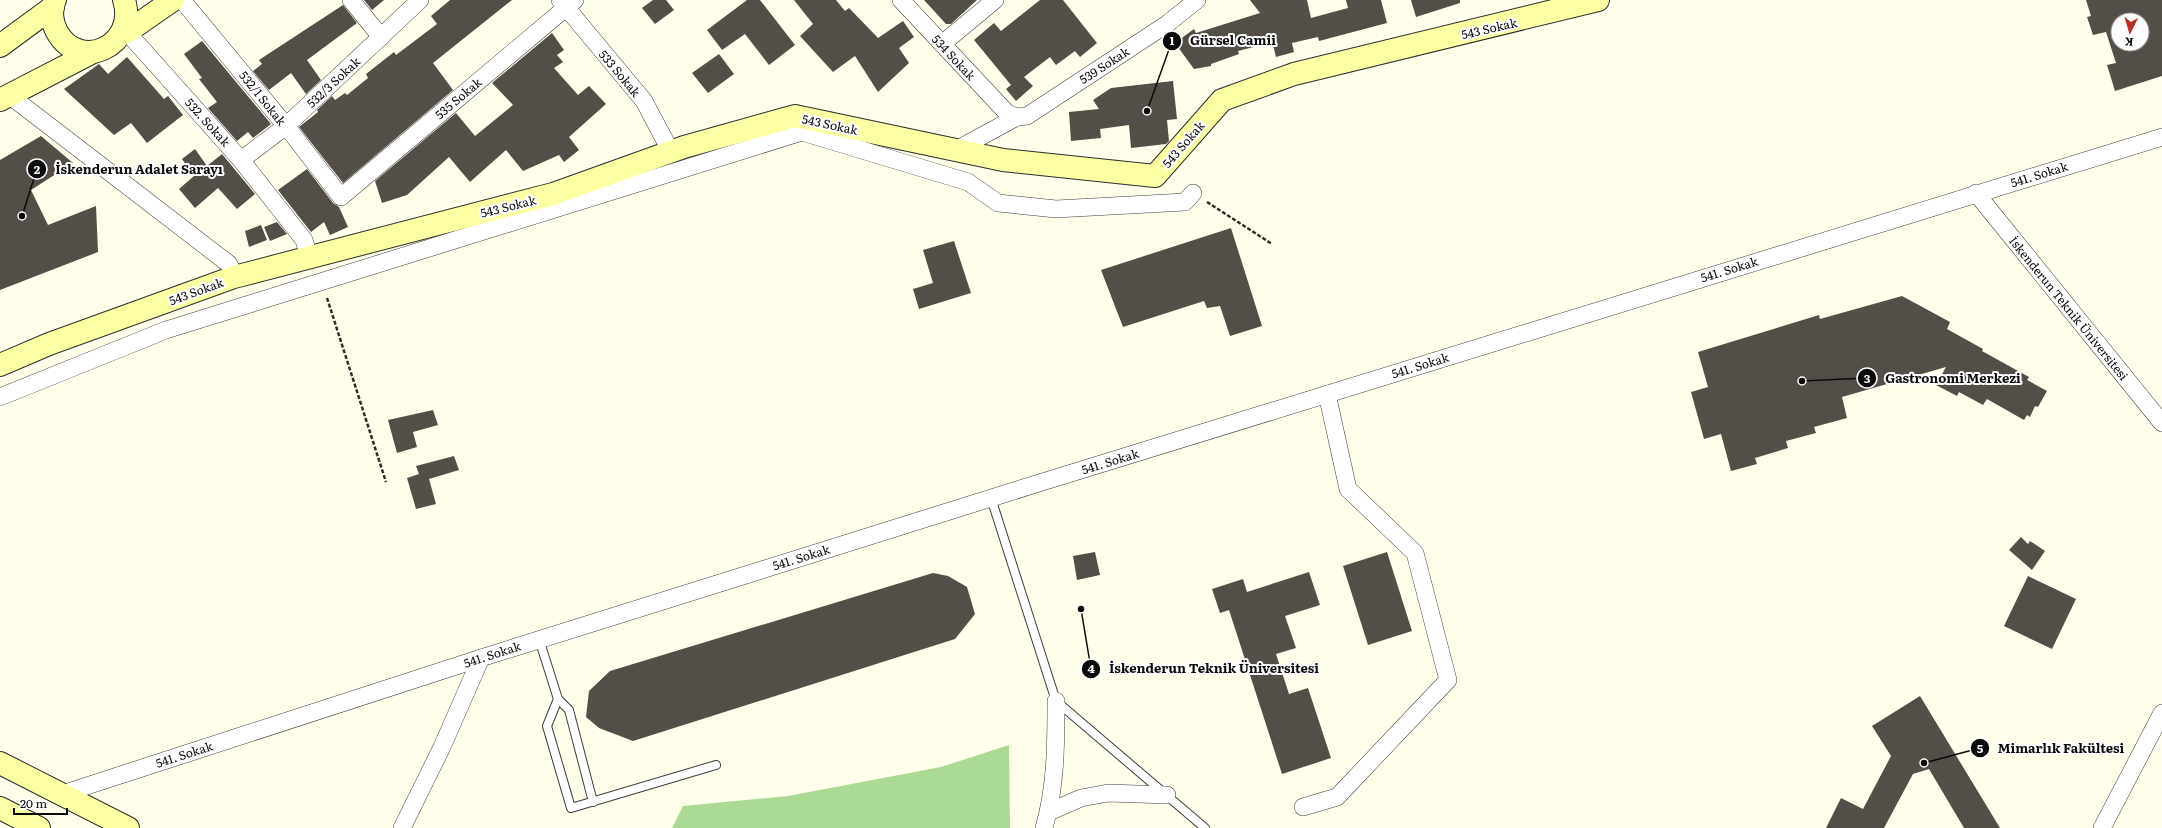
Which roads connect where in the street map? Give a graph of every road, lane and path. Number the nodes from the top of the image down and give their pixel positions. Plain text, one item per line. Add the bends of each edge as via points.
1 (173, 0) edge
2 (182, 0) edge
3 (351, 0) edge
4 (420, 0) edge
5 (901, 0) edge
6 (995, 0) edge
7 (1197, 0) edge
8 (1598, 0) edge
9 (125, 1) edge
10 (567, 2) edge
11 (54, 4) edge
12 (1557, 6) edge
13 (125, 32) junction
14 (381, 37) junction
15 (942, 44) junction
16 (0, 46) edge
17 (93, 52) junction
18 (5, 98) edge
19 (1012, 115) junction
20 (286, 126) junction
21 (2162, 137) edge
22 (956, 150) junction
23 (671, 152) junction
24 (241, 160) junction
25 (1193, 193) joint
26 (1976, 193) junction
27 (340, 197) joint
28 (1272, 244) dead end
29 (308, 257) junction
30 (234, 277) junction
31 (322, 282) junction
32 (0, 365) edge
33 (1327, 394) junction
34 (0, 397) edge
35 (2162, 423) edge
36 (386, 482) dead end
37 (991, 498) junction
38 (539, 639) junction
39 (481, 658) junction
40 (558, 699) junction
41 (1056, 701) junction
42 (2162, 713) edge
43 (0, 763) edge
44 (716, 765) dead end
45 (62, 794) junction
46 (1167, 795) junction
47 (593, 802) junction
48 (1304, 807) dead end
49 (0, 808) edge
50 (1046, 820) edge
51 (40, 828) edge
52 (128, 828) edge
53 (402, 828) edge
54 (1206, 828) edge
55 (2102, 828) edge

1 - 13 street
2 - 20 street, 532/1 Sokak
3 - 14 street
4 - 14 street, 532/3 Sokak
5 - 15 street, 534 Sokak
6 - 15 street
7 - 19 street, 539 Sokak via 1167,24 1027,116
8 - 12 street, 543 Sokak
9 - 13 street
10 - 23 street, 533 Sokak via 644,102
10 - 27 street, 535 Sokak
11 - 16 street
11 - 17 street via 54,27 60,37 69,46 80,51
12 - 22 street, 543 Sokak via 1294,74 1222,100 1155,176 1004,160
13 - 17 street via 105,49
13 - 24 street, 532. Sokak
14 - 20 street, 532/3 Sokak
15 - 19 street, 534 Sokak
17 - 18 street
18 - 30 street via 229,264
19 - 22 street, 539 Sokak
20 - 24 street, 532/3 Sokak
20 - 27 street, 532/1 Sokak
21 - 26 street, 541. Sokak
22 - 23 street, 543 Sokak via 795,116
23 - 29 street, 543 Sokak via 553,194
24 - 29 street, 532. Sokak via 304,240
25 - 28 path
25 - 31 street via 1185,202 1056,209 998,203 968,182 802,132
26 - 33 street, 541. Sokak
26 - 35 street, İskenderun Teknik Üniversitesi
29 - 30 street, 543 Sokak
30 - 32 street, 543 Sokak via 50,344
31 - 34 street via 166,330
31 - 36 path
33 - 37 street, 541. Sokak
33 - 48 street via 1348,489 1415,553 1448,680 1337,797
37 - 38 street, 541. Sokak
37 - 41 lane
38 - 39 street, 541. Sokak
38 - 40 lane
39 - 45 street, 541. Sokak
39 - 53 street via 442,747
40 - 47 lane via 569,710
40 - 47 lane via 547,726 571,808
41 - 46 lane
41 - 50 street via 1055,770
42 - 55 street
43 - 45 street
44 - 47 lane
45 - 52 street
46 - 50 street via 1108,793 1081,798
46 - 54 lane
49 - 51 street

